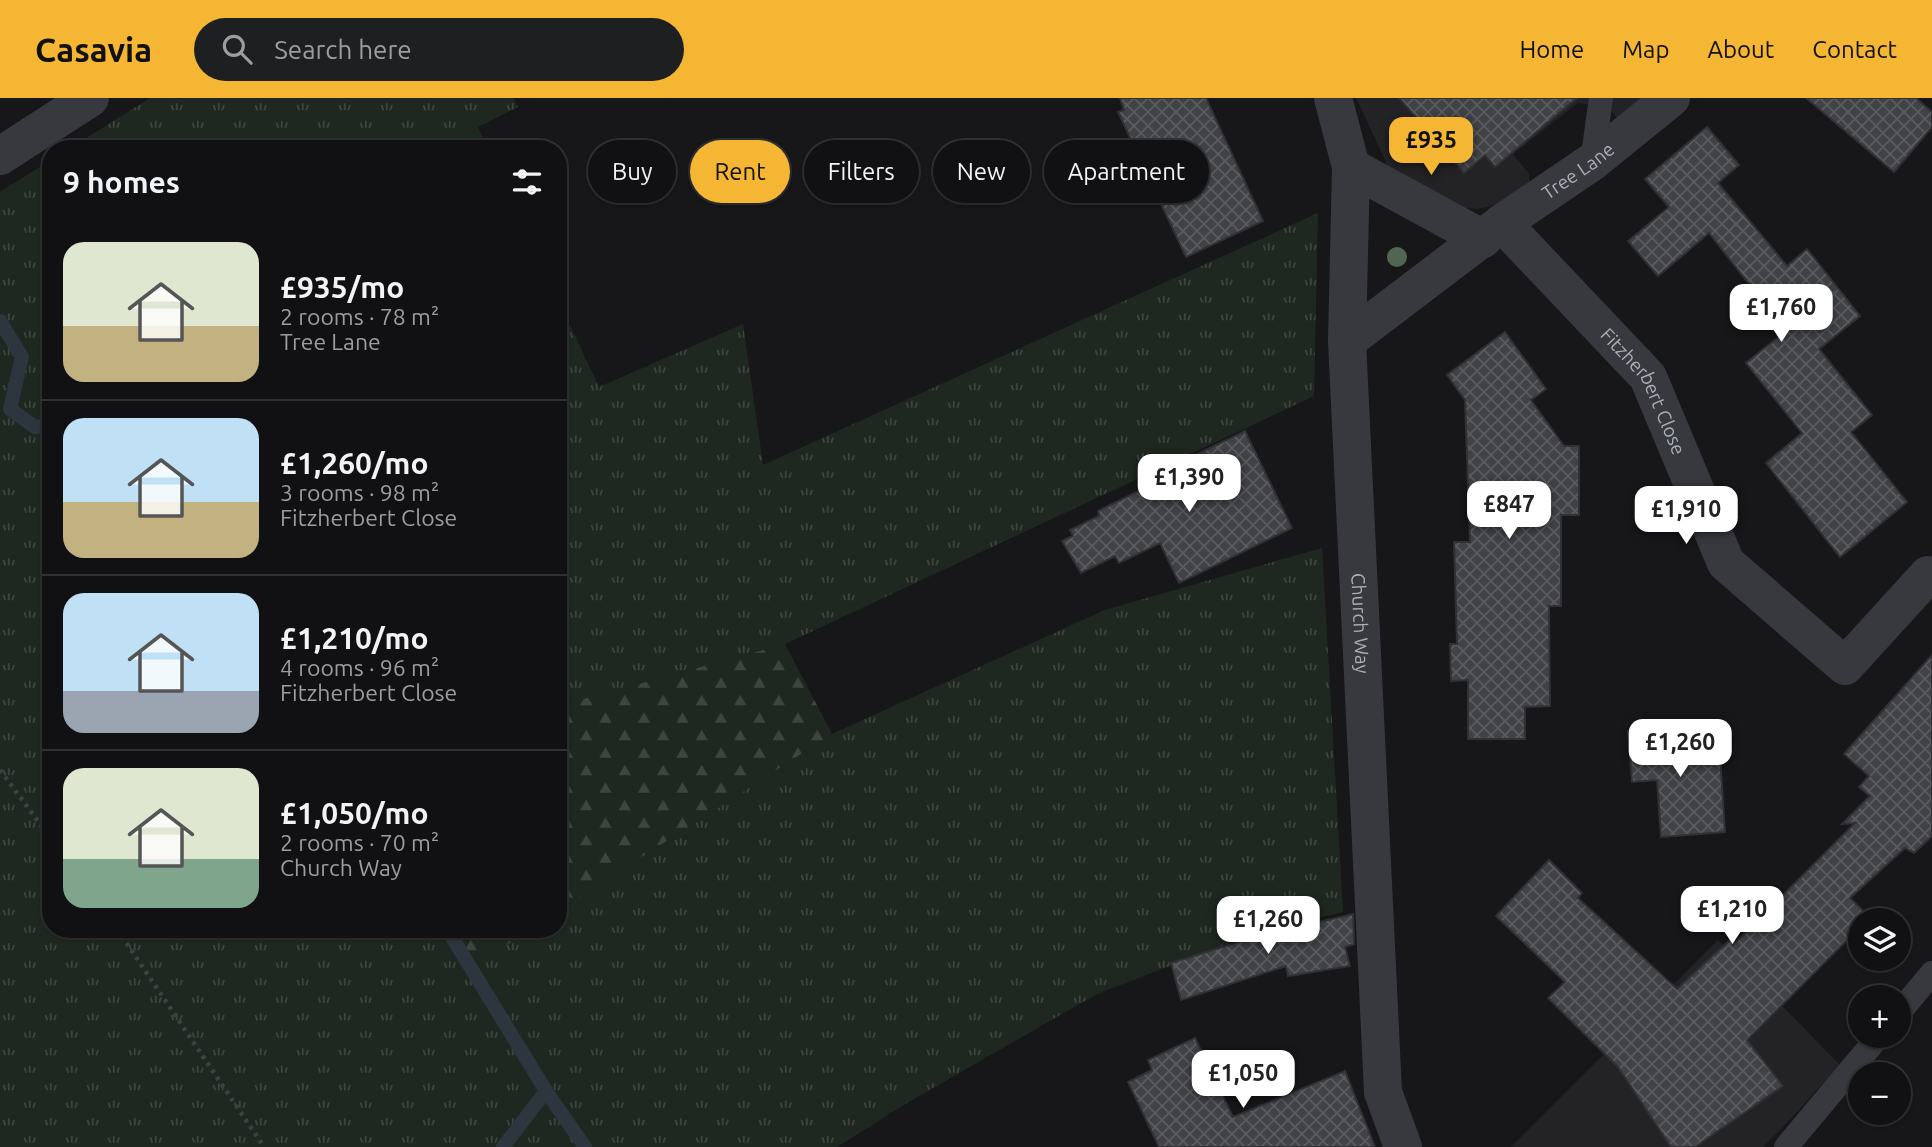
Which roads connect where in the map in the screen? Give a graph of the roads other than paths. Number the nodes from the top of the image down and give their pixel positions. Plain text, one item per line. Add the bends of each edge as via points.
1 (90, 98) edge
2 (1334, 98) edge
3 (1601, 98) edge
4 (1671, 98) edge
5 (0, 156) edge
6 (1592, 162) junction
7 (1351, 167) junction
8 (1493, 231) junction
9 (1347, 341) junction
10 (1928, 575) dead end
11 (1932, 973) edge
12 (1911, 998) edge
13 (1869, 1048) edge
14 (1404, 1147) edge
15 (1786, 1147) edge

1 - 5 street
2 - 7 street, Church Way
3 - 6 lane
4 - 6 street, Tree Lane
6 - 8 street, Tree Lane
7 - 8 street
7 - 9 street, Church Way
8 - 9 street, Tree Lane
8 - 10 street, Fitzherbert Close via 1648,377 1726,562 1845,666
9 - 14 street, Church Way via 1383,1091
11 - 12 lane
13 - 15 lane

